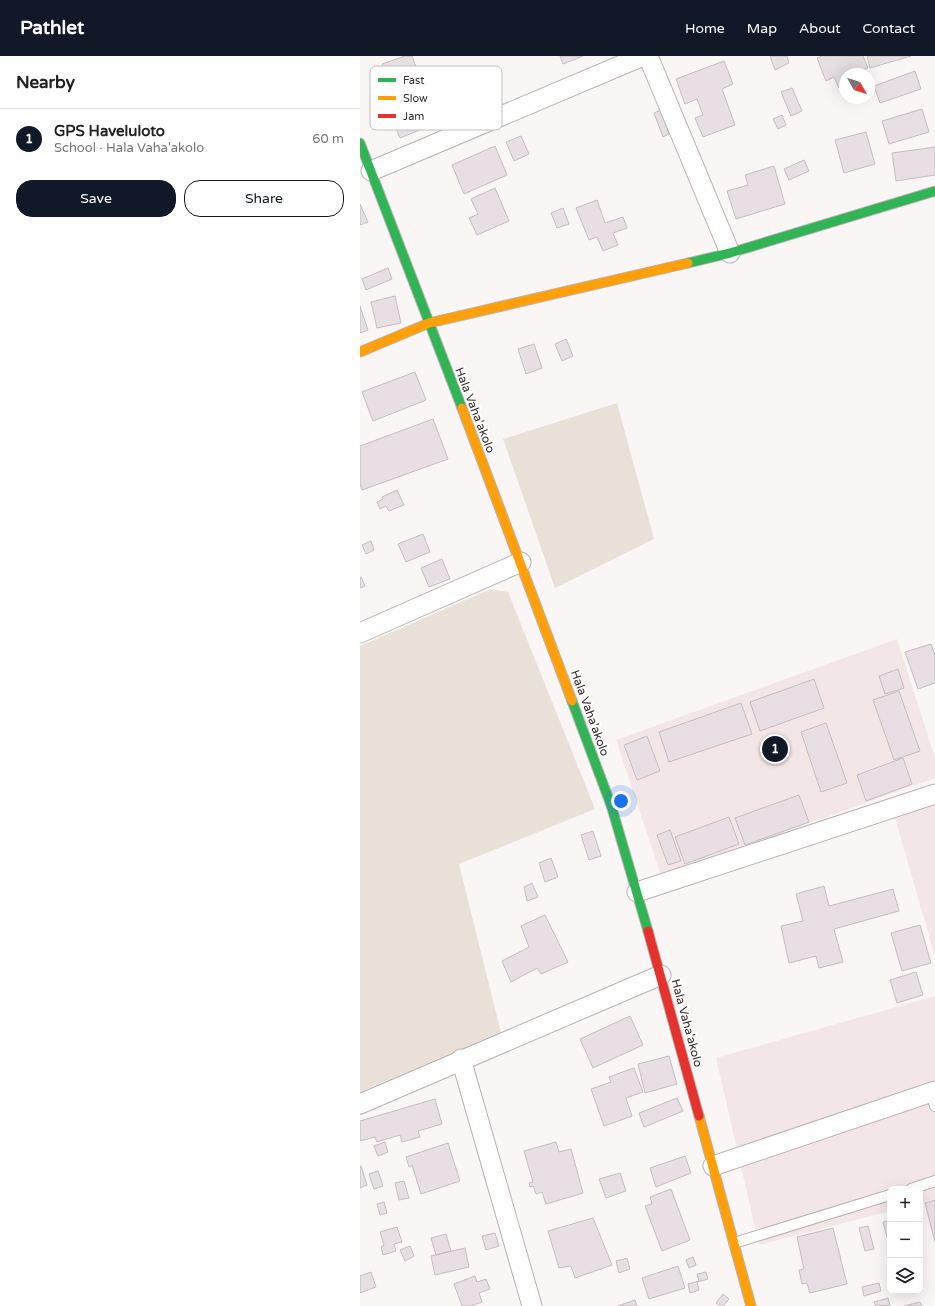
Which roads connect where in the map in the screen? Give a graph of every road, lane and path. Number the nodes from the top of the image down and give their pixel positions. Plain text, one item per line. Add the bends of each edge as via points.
1 (643, 56) edge
2 (648, 56) edge
3 (502, 116) edge
4 (468, 130) edge
5 (360, 143) edge
6 (371, 171) junction
7 (935, 191) edge
8 (730, 253) junction
9 (429, 323) junction
10 (360, 352) edge
11 (522, 562) junction
12 (360, 633) edge
13 (935, 794) edge
14 (637, 892) junction
15 (662, 975) junction
16 (461, 1059) junction
17 (934, 1096) edge
18 (360, 1104) edge
19 (713, 1166) junction
20 (935, 1181) edge
21 (920, 1186) edge
22 (887, 1196) edge
23 (734, 1243) junction
24 (532, 1306) edge
25 (751, 1306) edge

1 - 3 street
2 - 8 street
4 - 6 street
5 - 6 main road, Hala Vaha'akolo
6 - 9 main road, Hala Vaha'akolo
7 - 8 main road
8 - 9 main road
9 - 10 main road
9 - 11 main road, Hala Vaha'akolo
11 - 12 street
11 - 14 main road, Hala Vaha'akolo via 611,805
13 - 14 street
14 - 15 main road, Hala Vaha'akolo
15 - 16 street
15 - 19 main road, Hala Vaha'akolo
16 - 18 street
16 - 24 street
17 - 19 street
19 - 23 main road, Hala Vaha'akolo
20 - 21 lane
22 - 23 lane
23 - 25 main road, Hala Vaha'akolo

